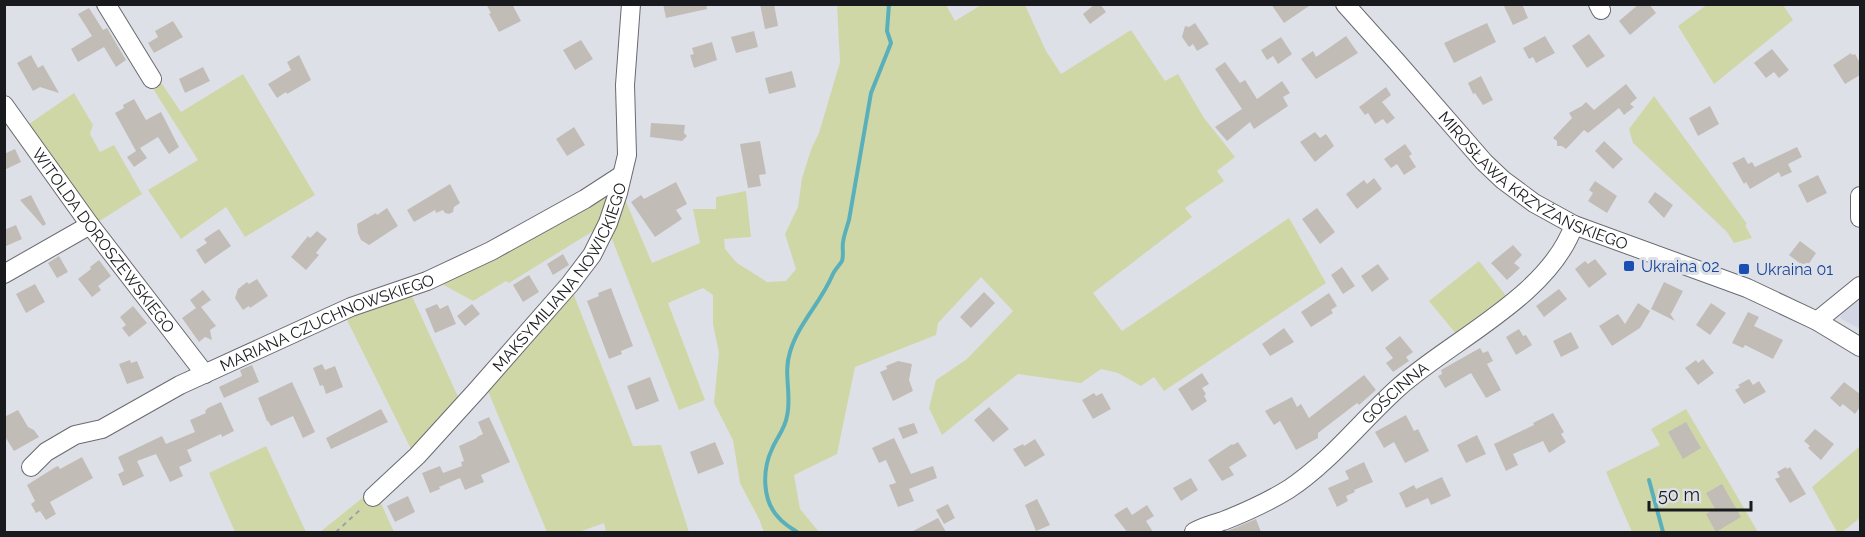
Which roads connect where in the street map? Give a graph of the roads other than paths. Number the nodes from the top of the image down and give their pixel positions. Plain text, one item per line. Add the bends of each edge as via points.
1 (106, 4) edge
2 (631, 4) edge
3 (1346, 4) edge
4 (152, 79) dead end
5 (4, 105) edge
6 (622, 175) junction
7 (1860, 196) edge
8 (1860, 218) edge
9 (90, 225) junction
10 (1574, 225) junction
11 (4, 274) edge
12 (1860, 286) edge
13 (1817, 321) junction
14 (1860, 347) edge
15 (205, 374) junction
16 (31, 467) dead end
17 (373, 497) road end
18 (1194, 532) edge

1 - 4 street
2 - 6 street, MAKSYMILIANA NOWICKIEGO via 625,85 627,155
3 - 10 street, MIROSŁAWA KRZYŻAŃSKIEGO via 1492,171 1534,203
5 - 9 street, WITOLDA DOROSZEWSKIEGO
6 - 15 street, MARIANA CZUCHNOWSKIEGO via 481,256 427,281 351,307
6 - 17 street, MAKSYMILIANA NOWICKIEGO via 608,223 592,255 570,284 439,432
7 - 8 street
9 - 11 street
9 - 15 street, WITOLDA DOROSZEWSKIEGO
10 - 13 street, MIROSŁAWA KRZYŻAŃSKIEGO via 1747,288
10 - 18 street, GOŚCINNA via 1564,249 1520,296 1400,386 1290,488 1260,506
12 - 13 street
13 - 14 street, MIROSŁAWA KRZYŻAŃSKIEGO
15 - 16 street, MARIANA CZUCHNOWSKIEGO via 102,429 75,435 46,452

